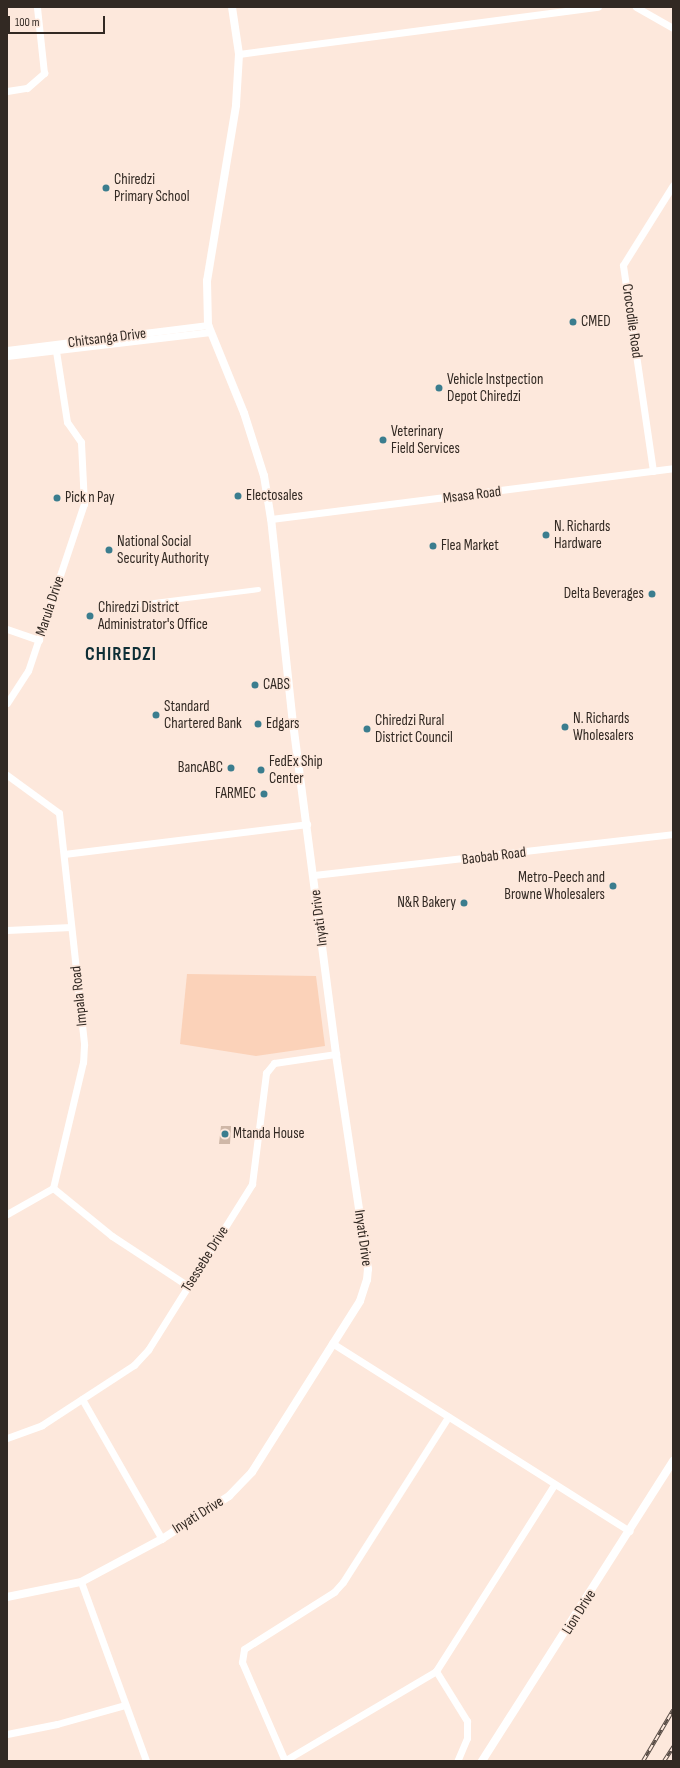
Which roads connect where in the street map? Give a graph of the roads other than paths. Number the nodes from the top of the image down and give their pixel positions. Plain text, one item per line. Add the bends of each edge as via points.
1 (37, 7) edge
2 (232, 7) edge
3 (598, 7) edge
4 (636, 7) edge
5 (673, 28) edge
6 (238, 54) junction
7 (7, 91) edge
8 (673, 185) edge
9 (209, 328) junction
10 (7, 350) edge
11 (56, 351) junction
12 (7, 356) edge
13 (673, 468) edge
14 (653, 471) junction
15 (272, 519) junction
16 (258, 589) dead end
17 (138, 604) dead end
18 (7, 629) edge
19 (39, 640) junction
20 (7, 703) edge
21 (7, 775) edge
22 (307, 824) junction
23 (673, 834) edge
24 (64, 854) junction
25 (314, 875) junction
26 (71, 927) junction
27 (7, 930) edge
28 (336, 1054) junction
29 (53, 1188) junction
30 (7, 1214) edge
31 (188, 1286) junction
32 (332, 1343) junction
33 (82, 1399) junction
34 (448, 1417) junction
35 (7, 1438) edge
36 (673, 1461) edge
37 (554, 1485) junction
38 (629, 1531) junction
39 (162, 1539) junction
40 (81, 1582) junction
41 (7, 1597) edge
42 (436, 1671) junction
43 (125, 1705) junction
44 (7, 1734) edge
45 (146, 1761) edge
46 (285, 1761) edge
47 (457, 1761) edge
48 (482, 1761) edge

1 - 7 street via 44,73 27,88
2 - 6 street, Inyati Drive
3 - 6 street
4 - 5 street
6 - 9 street, Inyati Drive via 236,105 205,292
8 - 14 street, Crocodile Road via 623,265
9 - 10 street, Chitsanga Drive
9 - 11 street
9 - 15 street, Inyati Drive via 244,413 264,476
11 - 12 street
11 - 19 street, Marula Drive via 67,422 81,442 84,504
13 - 14 street, Msasa Road
14 - 15 street, Msasa Road
15 - 22 street, Inyati Drive via 290,697
16 - 17 street
18 - 19 street
19 - 20 street, Marula Drive via 28,670
21 - 24 street, Impala Road via 59,813
22 - 24 street
22 - 25 street, Inyati Drive
23 - 25 street, Baobab Road
24 - 26 street, Impala Road
25 - 28 street, Inyati Drive
26 - 27 street
26 - 29 street, Impala Road via 83,1062
28 - 31 street, Tsessebe Drive via 274,1063 266,1073 252,1184
28 - 32 street, Inyati Drive via 368,1269 360,1301
29 - 30 street
29 - 31 street via 112,1236
31 - 33 street, Tsessebe Drive via 139,1360
32 - 34 street
32 - 39 street, Inyati Drive via 244,1480 229,1496
33 - 35 street, Tsessebe Drive via 42,1425
33 - 39 street
34 - 37 street
34 - 46 street via 343,1582 334,1592 244,1649 242,1662
36 - 38 street, Lion Drive
37 - 38 street
37 - 42 street
38 - 48 street, Lion Drive
39 - 40 street, Inyati Drive
40 - 41 street, Inyati Drive
40 - 43 street
42 - 46 street
42 - 47 street via 467,1721 467,1738
43 - 44 street via 57,1724
43 - 45 street

